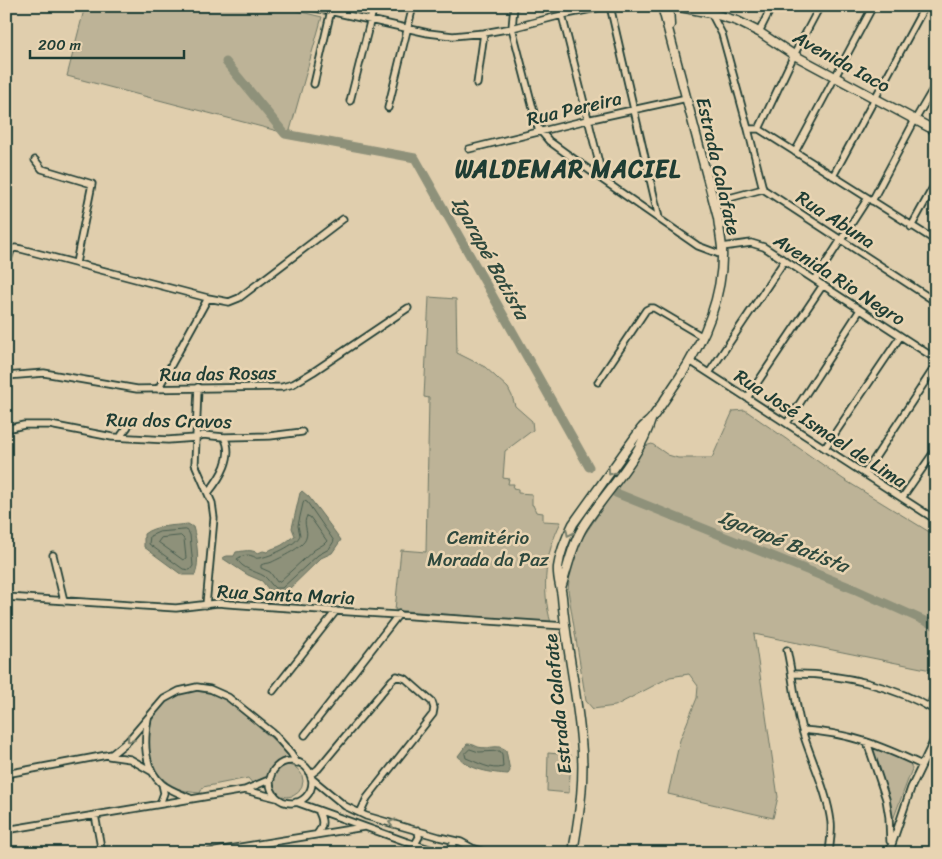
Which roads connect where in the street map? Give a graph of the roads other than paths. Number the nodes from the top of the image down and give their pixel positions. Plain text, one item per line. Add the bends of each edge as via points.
1 (307, 6) edge
2 (374, 6) edge
3 (413, 6) edge
4 (514, 6) edge
5 (562, 6) edge
6 (608, 6) edge
7 (662, 6) edge
8 (669, 6) edge
9 (674, 6) edge
10 (772, 6) edge
11 (820, 6) edge
12 (873, 6) edge
13 (925, 6) edge
14 (331, 9) edge
15 (713, 10) edge
16 (562, 15) junction
17 (370, 20) junction
18 (512, 28) junction
19 (408, 29) junction
20 (670, 32) junction
21 (759, 32) junction
22 (484, 33) junction
23 (794, 55) junction
24 (836, 76) junction
25 (314, 84) dead end
26 (477, 84) dead end
27 (936, 84) edge
28 (687, 98) junction
29 (876, 99) junction
30 (350, 101) dead end
31 (388, 108) dead end
32 (634, 109) junction
33 (586, 120) junction
34 (915, 120) junction
35 (748, 129) junction
36 (759, 129) junction
37 (540, 131) junction
38 (936, 131) edge
39 (469, 149) dead end
40 (795, 152) junction
41 (35, 160) dead end
42 (833, 176) junction
43 (603, 180) junction
44 (936, 182) edge
45 (763, 189) junction
46 (870, 200) junction
47 (714, 202) junction
48 (659, 218) junction
49 (343, 219) dead end
50 (911, 227) junction
51 (841, 241) junction
52 (936, 241) edge
53 (722, 251) junction
54 (785, 260) junction
55 (76, 263) junction
56 (6, 267) edge
57 (815, 280) junction
58 (823, 285) junction
59 (208, 298) junction
60 (936, 302) edge
61 (408, 308) dead end
62 (860, 310) junction
63 (703, 337) junction
64 (900, 337) junction
65 (936, 360) edge
66 (690, 361) junction
67 (936, 365) edge
68 (709, 373) junction
69 (6, 376) edge
70 (598, 382) dead end
71 (198, 388) junction
72 (158, 389) junction
73 (747, 398) junction
74 (651, 420) junction
75 (129, 423) dead end
76 (787, 423) junction
77 (6, 428) edge
78 (302, 432) dead end
79 (224, 437) junction
80 (121, 438) junction
81 (195, 438) junction
82 (825, 448) junction
83 (936, 449) edge
84 (865, 473) junction
85 (208, 494) junction
86 (902, 498) junction
87 (936, 520) edge
88 (53, 555) dead end
89 (561, 588) junction
90 (6, 597) edge
91 (64, 601) junction
92 (206, 605) junction
93 (336, 611) junction
94 (398, 614) junction
95 (565, 626) junction
96 (787, 650) dead end
97 (792, 674) junction
98 (273, 691) dead end
99 (936, 711) edge
100 (148, 718) junction
101 (802, 730) junction
102 (305, 735) dead end
103 (936, 736) edge
104 (867, 742) junction
105 (108, 756) junction
106 (297, 763) junction
107 (922, 765) junction
108 (151, 771) junction
109 (6, 774) edge
110 (310, 776) junction
111 (271, 778) junction
112 (162, 784) junction
113 (245, 790) junction
114 (190, 798) junction
115 (278, 799) junction
116 (296, 802) junction
117 (160, 804) junction
118 (318, 810) junction
119 (360, 813) junction
120 (95, 815) junction
121 (364, 827) junction
122 (6, 830) edge
123 (418, 830) junction
124 (317, 834) junction
125 (455, 841) junction
126 (415, 844) junction
127 (890, 845) junction
128 (574, 851) edge
129 (102, 853) edge
130 (204, 853) edge
131 (444, 853) edge
132 (452, 853) edge
133 (488, 853) edge
134 (829, 853) edge
135 (889, 853) edge

1 - 14 street
2 - 17 street
3 - 19 street
4 - 18 street
5 - 16 street
6 - 16 street
6 - 32 street
7 - 20 street, Estrada Calafate
8 - 20 street, Estrada Calafate
9 - 15 street, Avenida Iaco
10 - 21 street
11 - 23 street
12 - 24 street
13 - 29 street
14 - 17 street
14 - 25 street
15 - 21 street, Avenida Iaco
15 - 35 street
16 - 18 street
16 - 33 street
17 - 19 street
17 - 30 street
18 - 22 street
18 - 37 street
19 - 22 street via 444,35
19 - 31 street
20 - 28 street, Estrada Calafate
21 - 23 street, Avenida Iaco
22 - 26 street
23 - 24 street, Avenida Iaco
23 - 36 street
24 - 29 street, Avenida Iaco
24 - 40 street
27 - 34 street
28 - 32 street, Rua Pereira
28 - 47 street, Estrada Calafate
29 - 34 street, Avenida Iaco
29 - 42 street
32 - 33 street, Rua Pereira
32 - 48 street
33 - 37 street, Rua Pereira
33 - 43 street
34 - 38 street, Avenida Iaco
34 - 46 street
35 - 36 street
35 - 45 street
36 - 40 street
37 - 39 street, Rua Pereira
37 - 43 street
40 - 42 street
41 - 55 street via 42,169 92,184
42 - 46 street
43 - 48 street
44 - 50 street
45 - 47 street
45 - 51 street, Rua Abuna
46 - 50 street
46 - 51 street
47 - 53 street, Estrada Calafate
48 - 53 street via 698,246
49 - 59 street via 236,300
50 - 52 street
51 - 57 street
51 - 60 street, Rua Abuna
53 - 54 street, Avenida Rio Negro via 758,244
53 - 63 street, Estrada Calafate via 719,287
54 - 57 street, Avenida Rio Negro
54 - 68 street
55 - 56 street via 17,248 11,250
55 - 59 street
57 - 58 street, Avenida Rio Negro
58 - 62 street, Avenida Rio Negro
58 - 73 street
59 - 72 street
61 - 71 street, Rua das Rosas via 293,384 275,388
62 - 64 street, Avenida Rio Negro
62 - 76 street
63 - 66 street, Estrada Calafate
63 - 70 street via 650,308
64 - 65 street, Avenida Rio Negro
64 - 82 street
66 - 68 street, Rua José Ismael de Lima
66 - 74 street, Estrada Calafate
67 - 84 street
68 - 73 street, Rua José Ismael de Lima
69 - 72 street, Rua das Rosas via 44,373 126,388
71 - 72 street, Rua das Rosas
71 - 81 street
73 - 76 street, Rua José Ismael de Lima
74 - 89 street, Estrada Calafate via 632,458 582,528
74 -> 89 street, Estrada Calafate via 641,429 573,524 563,546 558,574
75 - 80 street
76 - 82 street, Rua José Ismael de Lima
77 - 80 street, Rua dos Cravos via 50,425
78 - 79 street, Rua dos Cravos
79 - 81 street, Rua dos Cravos via 203,435
79 - 85 street via 227,458 222,473
80 - 81 street, Rua dos Cravos
81 - 85 street via 196,464
82 - 84 street, Rua José Ismael de Lima
83 - 86 street
84 - 86 street, Rua José Ismael de Lima
85 - 92 street via 214,518
86 - 87 street, Rua José Ismael de Lima
88 - 91 street
89 - 95 street, Estrada Calafate
90 - 91 street, Rua Santa Maria
91 - 92 street, Rua Santa Maria via 176,608
92 - 93 street, Rua Santa Maria
93 - 94 street, Rua Santa Maria
93 - 98 street
94 - 95 street, Rua Santa Maria
94 - 102 street
95 - 128 street, Estrada Calafate via 583,764
96 - 97 street
97 - 99 street via 831,676 868,684
97 - 101 street
100 -> 105 street via 122,748
100 - 106 street via 164,699 178,691 197,687 217,691 228,696 274,734
100 - 108 street via 145,740
101 - 104 street via 838,734
101 - 134 street via 826,798 830,822
103 - 107 street
104 - 107 street
104 - 127 street via 886,799
105 - 108 street via 130,759
105 - 109 street
106 - 110 street via 305,767
106 - 111 street via 282,764
107 - 127 street
108 - 112 street
110 - 116 street via 310,791
110 - 119 street via 345,806
110 - 119 street via 392,680 397,676 406,679 432,702 433,714 367,798
111 - 113 street
111 - 115 street via 272,790
112 - 114 street
112 - 117 street via 164,793
113 - 114 street
113 - 115 street
114 - 117 street
115 - 116 street
116 - 118 street
117 - 120 street
118 - 121 street
118 - 124 street via 322,825
123 -> 119 street
120 - 122 street
120 - 129 street
121 - 124 street
121 - 126 street
123 - 125 street
123 - 126 street via 420,837
124 - 130 street
125 - 132 street
125 - 133 street
126 - 131 street
127 - 135 street

